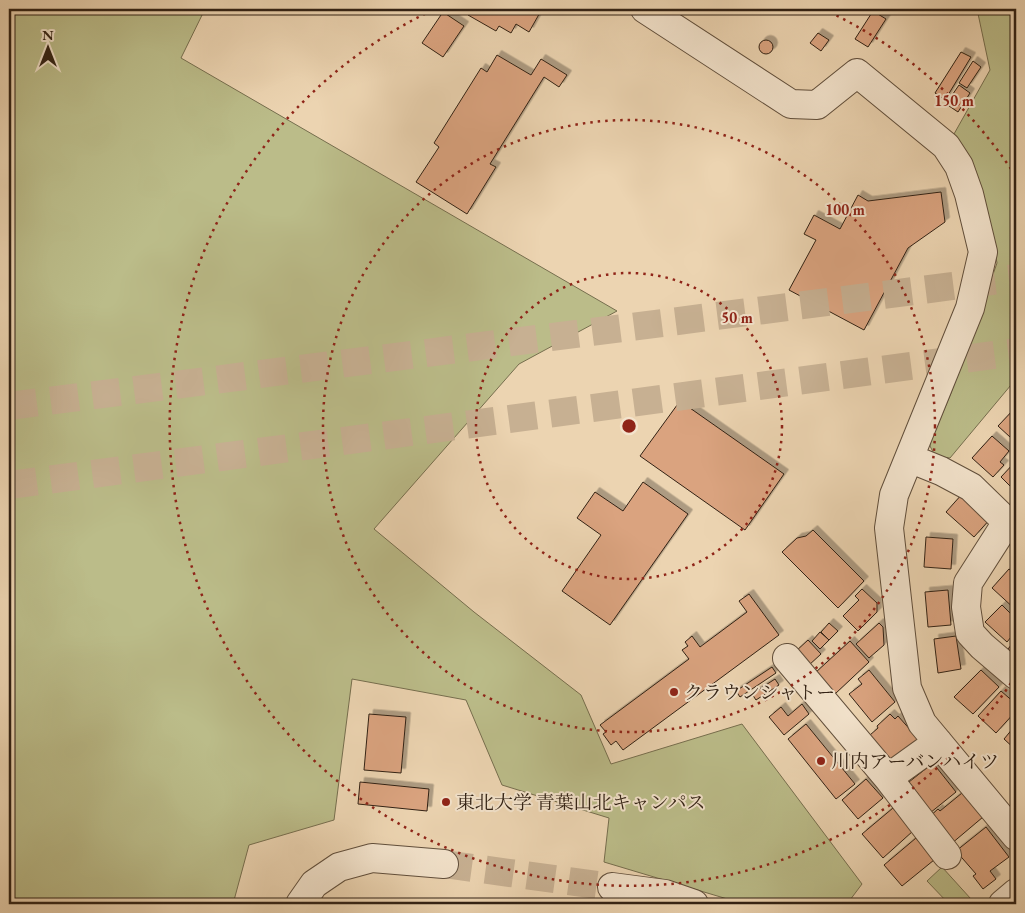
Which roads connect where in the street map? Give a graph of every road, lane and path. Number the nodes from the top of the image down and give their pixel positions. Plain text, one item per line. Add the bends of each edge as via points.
1 (645, 9) edge
2 (909, 458) junction
3 (787, 658) dead end
4 (1016, 675) edge
5 (938, 742) junction
6 (888, 778) junction
7 (1016, 836) edge
8 (947, 855) dead end
9 (444, 864) tunnel mouth
10 (612, 887) tunnel mouth
11 (1016, 893) edge
12 (300, 904) edge
13 (694, 904) edge
14 (1003, 904) edge

1 - 2 street via 791,104 817,105 857,73 946,146 959,166 983,252 970,308
2 - 4 street via 971,487 1007,522 968,583 966,607 970,633
2 - 5 street via 894,495 889,528 907,688 922,723
3 - 6 street
5 - 6 street
5 - 7 street
6 - 8 street
9 - 12 street via 372,858 339,867 314,884
10 - 13 street via 664,894
11 - 14 street

